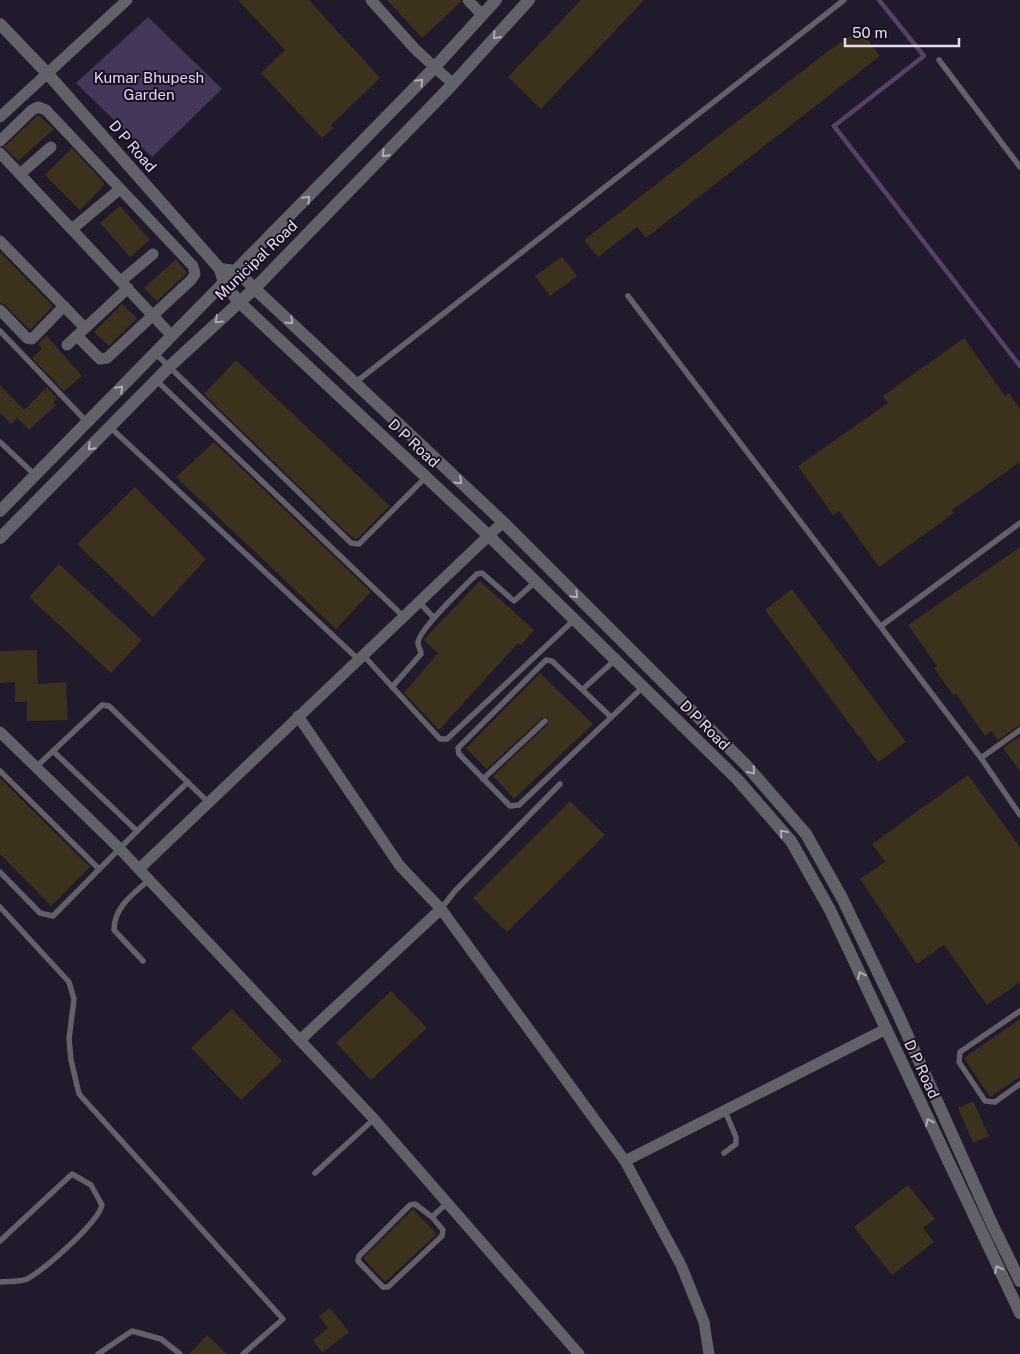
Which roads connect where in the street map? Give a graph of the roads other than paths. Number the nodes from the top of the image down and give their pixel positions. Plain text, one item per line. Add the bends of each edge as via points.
1 (371, 0) edge
2 (468, 0) edge
3 (496, 0) edge
4 (529, 0) edge
5 (844, 0) edge
6 (122, 1) edge
7 (482, 15) junction
8 (0, 24) edge
9 (939, 60) dead end
10 (434, 68) junction
11 (47, 73) junction
12 (453, 84) junction
13 (0, 117) edge
14 (0, 141) edge
15 (51, 147) dead end
16 (0, 153) edge
17 (1020, 167) edge
18 (20, 174) junction
19 (120, 189) junction
20 (72, 230) junction
21 (0, 241) edge
22 (153, 254) dead end
23 (220, 269) junction
24 (236, 271) junction
25 (224, 283) junction
26 (124, 285) junction
27 (255, 288) junction
28 (628, 296) dead end
29 (238, 301) junction
30 (64, 306) junction
31 (0, 310) edge
32 (152, 314) junction
33 (0, 331) edge
34 (81, 332) junction
35 (172, 336) junction
36 (67, 345) dead end
37 (155, 353) junction
38 (169, 367) junction
39 (156, 380) junction
40 (355, 383) junction
41 (88, 422) junction
42 (110, 427) junction
43 (0, 442) edge
44 (35, 475) junction
45 (427, 477) junction
46 (0, 511) edge
47 (503, 522) junction
48 (1020, 523) edge
49 (489, 536) junction
50 (0, 538) edge
51 (536, 582) junction
52 (419, 602) junction
53 (403, 616) junction
54 (434, 618) junction
55 (574, 620) junction
56 (881, 626) junction
57 (360, 657) junction
58 (615, 660) junction
59 (392, 687) junction
60 (642, 687) junction
61 (583, 689) junction
62 (298, 716) junction
63 (611, 717) junction
64 (545, 721) dead end
65 (1020, 730) edge
66 (0, 732) edge
67 (53, 751) junction
68 (739, 758) junction
69 (981, 758) junction
70 (36, 767) junction
71 (727, 770) junction
72 (0, 771) edge
73 (484, 779) junction
74 (188, 782) junction
75 (560, 784) dead end
76 (208, 802) junction
77 (1020, 815) edge
78 (137, 831) junction
79 (120, 849) junction
80 (817, 854) junction
81 (803, 862) junction
82 (99, 869) junction
83 (138, 869) junction
84 (0, 872) edge
85 (149, 880) junction
86 (0, 907) edge
87 (441, 909) junction
88 (143, 961) dead end
89 (1020, 1011) edge
90 (886, 1029) junction
91 (300, 1040) junction
92 (922, 1068) junction
93 (907, 1074) junction
94 (1020, 1084) edge
95 (725, 1111) junction
96 (374, 1119) junction
97 (724, 1153) dead end
98 (625, 1161) junction
99 (315, 1173) dead end
100 (447, 1203) junction
101 (432, 1217) junction
102 (997, 1235) junction
103 (0, 1241) edge
104 (985, 1241) junction
105 (0, 1282) edge
106 (1020, 1282) edge
107 (1020, 1313) edge
108 (98, 1354) edge
109 (180, 1354) edge
110 (243, 1354) edge
111 (580, 1354) edge
112 (709, 1354) edge

1 - 10 street
2 - 7 street
3 - 7 street, Municipal Road
4 -> 12 street, Municipal Road
5 - 40 lane
6 - 11 street
7 - 10 street, Municipal Road
8 - 11 street, D P Road
9 - 17 lane
10 - 12 street
24 -> 10 street, Municipal Road
11 - 13 street
11 - 23 street, D P Road
12 -> 27 street, Municipal Road
14 - 19 street via 38,107 46,110
15 - 18 street
16 - 18 street
18 - 20 street
19 - 20 street
19 - 32 street via 193,266 191,280
20 - 26 street
21 - 30 street
22 - 26 street
23 - 24 street
23 - 25 street, D P Road
24 - 25 street, Municipal Road
24 - 27 street, D P Road
25 - 29 street, D P Road
25 - 35 street, Municipal Road
26 - 32 street
26 - 34 street
27 - 29 street, Municipal Road
27 -> 40 street, D P Road
28 - 56 lane
29 -> 38 street, Municipal Road
29 - 45 street, D P Road
30 - 31 street via 32,339 27,338
30 - 34 street
32 - 34 street via 106,358 100,359
32 - 35 street
33 - 41 lane
34 - 36 street
35 - 37 street, Municipal Road
37 - 38 lane
41 -> 37 street, Municipal Road
38 - 39 street, Municipal Road
38 - 45 lane via 351,543 358,544
39 - 42 street, Municipal Road
39 - 53 lane
40 -> 47 street, D P Road
41 - 44 street, Municipal Road
42 -> 50 street, Municipal Road
42 - 57 lane
43 - 44 lane
44 - 46 street, Municipal Road
45 - 49 street, D P Road
47 - 49 street
47 -> 68 street, D P Road
48 - 56 lane
49 - 51 street, D P Road
49 - 52 street
51 - 54 lane via 514,601 482,573 477,574
51 - 55 street, D P Road
52 - 53 street
52 - 54 lane
53 - 57 street
54 - 59 lane via 418,643 421,654
55 - 58 street, D P Road
55 - 59 lane via 447,739 440,739
56 - 69 lane
57 - 59 lane
57 - 62 street
58 - 60 street, D P Road
58 - 61 lane
60 - 63 lane
60 - 71 street, D P Road
61 - 63 lane
61 - 73 lane via 552,661 546,660 458,748 459,754
62 - 76 street
62 - 87 street via 400,866
63 - 73 lane via 519,805 510,806
64 - 73 lane
65 - 69 lane
66 - 70 street
67 - 70 lane
67 - 74 lane via 102,705 109,706
67 - 78 lane
68 - 71 street
68 -> 80 street, D P Road via 806,834
69 - 77 lane
70 - 79 street
81 -> 71 street, D P Road via 790,841
72 - 82 lane
74 - 76 lane
74 - 78 lane
75 - 87 lane
76 - 83 street
78 - 79 lane
79 - 82 lane
79 - 83 street
80 - 81 street
80 - 92 street, D P Road via 847,907
90 -> 81 street, D P Road via 830,910
82 - 84 lane via 53,916 40,913
83 - 85 street
85 - 88 lane via 121,906 114,918 114,930
85 - 91 street
86 - 110 lane via 69,982 74,999 71,1060 79,1094 283,1319
87 - 91 street
87 - 98 street
89 - 94 lane via 960,1052 959,1062 985,1101 995,1102
90 - 93 street, D P Road
90 - 95 street
91 - 96 street
92 - 93 street
92 - 102 street, D P Road
104 -> 93 street, D P Road
95 - 97 lane via 736,1144
95 - 98 street
96 - 99 lane
96 - 100 street
98 - 112 street via 681,1265 704,1322
100 - 101 lane
100 - 111 street
101 - 101 lane via 442,1230 442,1236 388,1287 383,1287 358,1261 359,1256 410,1205 415,1204
102 - 104 street
102 - 106 street, D P Road
103 - 105 lane via 72,1174 91,1186 102,1205 87,1230 26,1279
107 -> 104 street, D P Road
108 - 109 lane via 132,1330 161,1339

